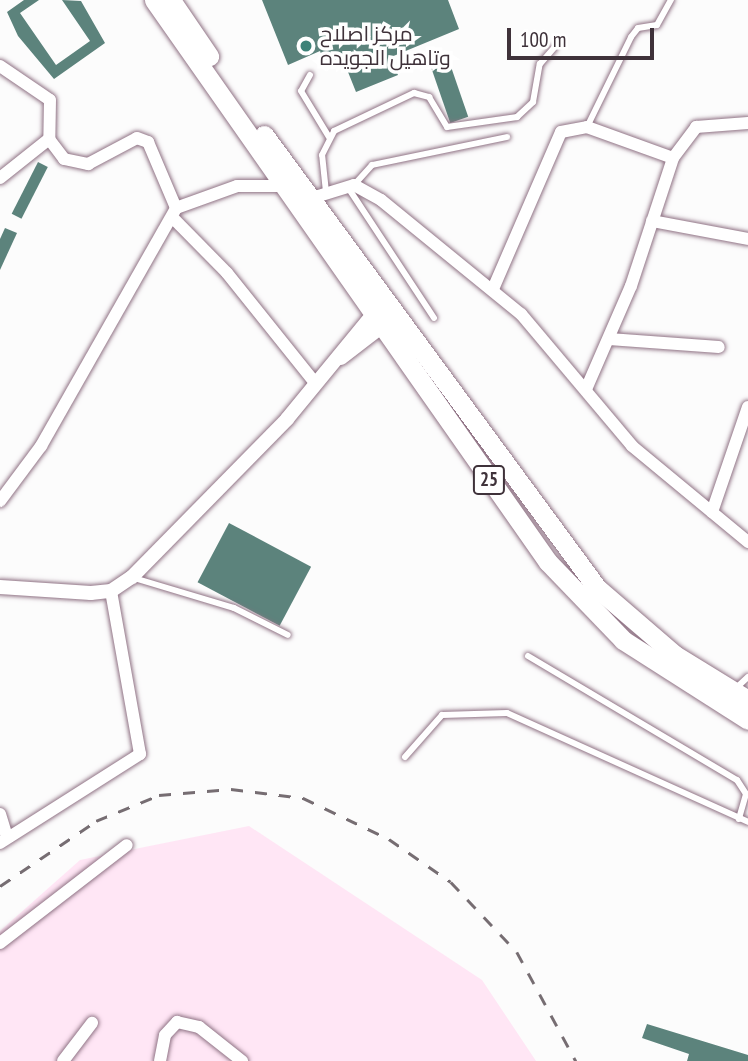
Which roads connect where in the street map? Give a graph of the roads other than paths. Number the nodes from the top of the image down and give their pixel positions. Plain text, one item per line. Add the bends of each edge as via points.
1 (154, 0) edge
2 (171, 0) edge
3 (671, 0) edge
4 (554, 48) dead end
5 (0, 66) edge
6 (310, 75) dead end
7 (748, 124) edge
8 (587, 127) junction
9 (329, 137) junction
10 (507, 137) dead end
11 (49, 139) junction
12 (673, 158) junction
13 (0, 178) edge
14 (350, 185) junction
15 (285, 186) junction
16 (319, 195) junction
17 (174, 213) junction
18 (652, 221) junction
19 (748, 239) edge
20 (493, 289) junction
21 (386, 312) junction
22 (434, 318) dead end
23 (609, 339) junction
24 (719, 347) dead end
25 (316, 384) junction
26 (587, 387) junction
27 (748, 409) edge
28 (0, 500) edge
29 (712, 512) junction
30 (748, 542) edge
31 (132, 577) junction
32 (0, 587) edge
33 (111, 590) junction
34 (288, 635) dead end
35 (528, 656) dead end
36 (748, 677) edge
37 (740, 696) edge
38 (748, 720) edge
39 (405, 757) dead end
40 (0, 814) edge
41 (739, 819) junction
42 (748, 822) edge
43 (4, 840) edge
44 (127, 845) dead end
45 (0, 943) edge
46 (92, 1023) dead end
47 (63, 1061) edge
48 (160, 1061) edge
49 (242, 1061) edge

1 - 15 highway, 25
2 - 16 highway, 25
3 - 8 lane via 657,25 638,28 631,37
4 - 9 lane via 540,64 533,102 517,117 447,127 429,97 414,93
5 - 11 street via 44,92
6 - 9 lane via 302,91 304,101
7 - 12 street via 696,127
8 - 12 street
8 - 20 street via 569,127 555,138
9 - 16 lane
10 - 14 lane via 372,165
11 - 13 street
11 - 17 street via 64,159 88,164 137,138 148,142
12 - 18 street
14 - 16 street
14 - 20 street
14 - 22 lane
15 - 17 street via 237,186
15 - 21 highway, 25
16 - 21 highway, 25
17 - 25 street
17 - 28 street via 41,446
18 - 19 street
18 - 23 street
20 - 26 street
21 - 25 street
21 - 37 highway, 25 via 545,526 597,588 644,632
21 - 38 highway, 25 via 494,486 577,594 651,662
23 - 24 street
23 - 26 street
25 - 31 street
26 - 29 street via 632,446
27 - 29 street
29 - 30 street
31 - 33 street
31 - 34 lane via 234,608
32 - 33 street
33 - 43 street via 140,754
35 - 41 lane via 737,780 746,794
36 - 37 lane
39 - 41 lane via 442,715 507,713
40 - 43 street
41 - 42 lane
44 - 45 street
46 - 47 street
48 - 49 street via 165,1035 177,1022 216,1037

